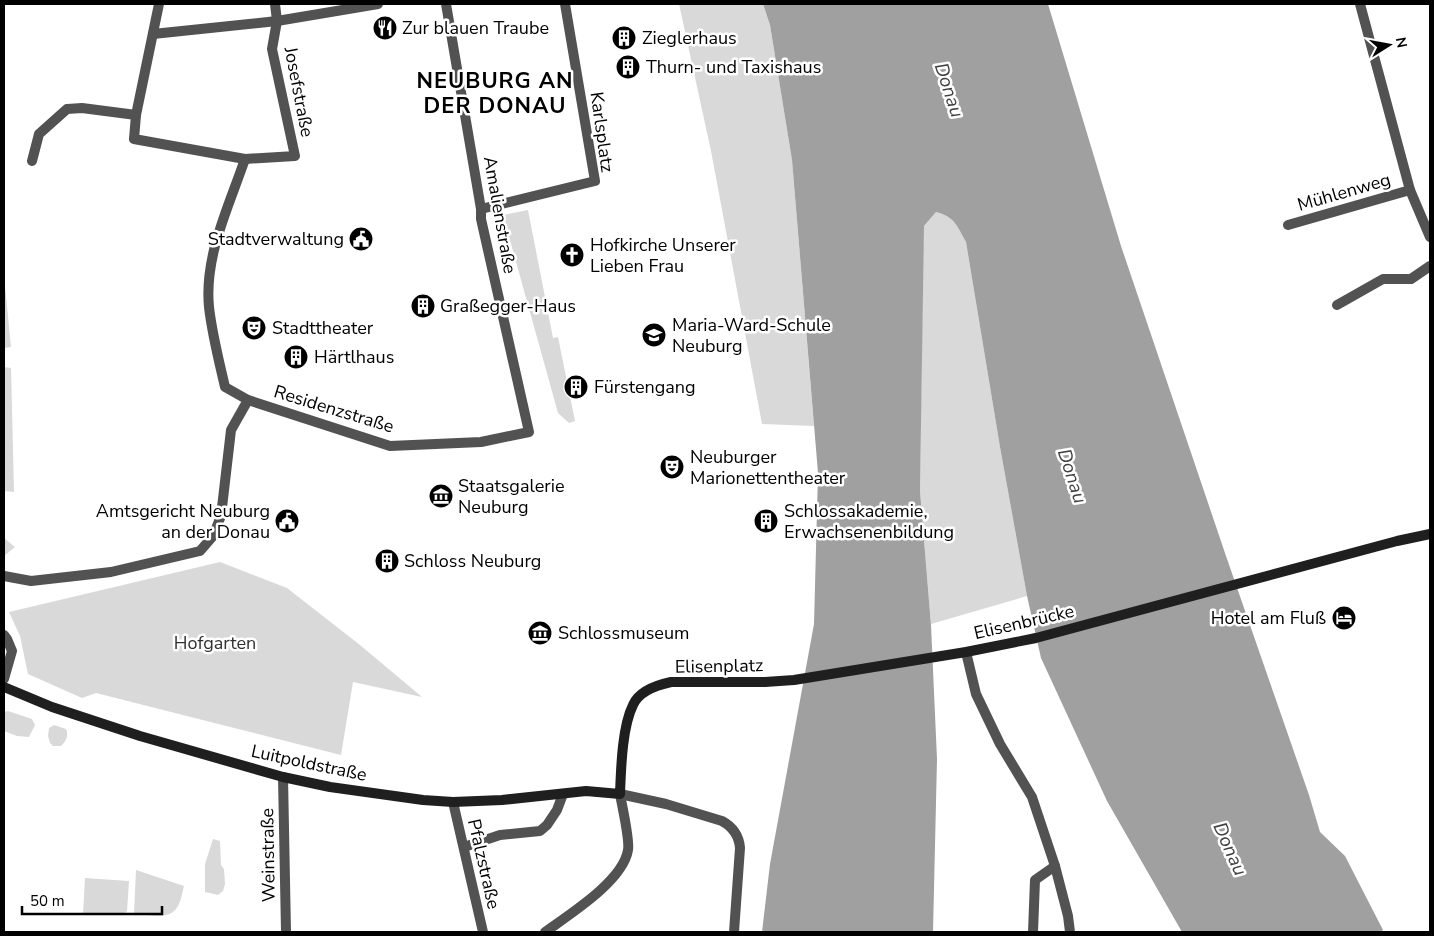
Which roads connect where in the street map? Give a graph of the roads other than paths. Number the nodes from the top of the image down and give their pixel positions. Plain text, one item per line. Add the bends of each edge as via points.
1 (159, 4) edge
2 (275, 4) edge
3 (378, 4) edge
4 (446, 4) edge
5 (565, 4) edge
6 (1360, 4) edge
7 (277, 21) junction
8 (153, 34) junction
9 (136, 115) junction
10 (245, 159) junction
11 (32, 161) dead end
12 (1410, 190) junction
13 (481, 209) junction
14 (1288, 225) dead end
15 (1430, 237) edge
16 (1430, 266) edge
17 (1337, 305) dead end
18 (248, 400) junction
19 (529, 432) joint
20 (1430, 534) edge
21 (4, 576) edge
22 (4, 635) edge
23 (966, 652) junction
24 (4, 679) edge
25 (794, 680) joint
26 (4, 687) edge
27 (283, 777) junction
28 (563, 794) junction
29 (620, 794) junction
30 (453, 802) junction
31 (464, 847) junction
32 (1055, 866) junction
33 (286, 932) edge
34 (482, 932) edge
35 (545, 932) edge
36 (734, 932) edge
37 (1033, 932) edge
38 (1070, 932) edge

1 - 8 street
2 - 7 street, Josefstraße
3 - 7 street
4 - 13 street, Amalienstraße
5 - 13 street, Karlsplatz via 595,181
6 - 12 street, Mühlenweg
7 - 8 street
7 - 10 street, Josefstraße via 272,49 295,156
8 - 9 street
9 - 10 street via 134,140
9 - 11 street via 67,109 39,134
10 - 18 street, Residenzstraße via 216,241 210,269 209,307 225,387
12 - 14 street, Mühlenweg
12 - 15 street, Mühlenweg
13 - 19 street, Amalienstraße
16 - 17 street via 1411,280 1383,279
18 - 19 street, Residenzstraße via 390,446 481,442
18 - 21 street via 231,430 221,516 213,536 200,551 111,572 31,581
20 - 23 main road, Elisenbrücke via 1036,638
22 - 24 street via 12,651
23 - 25 main road, Elisenbrücke
23 - 32 street via 976,694 1000,744 1032,797
25 - 29 main road, Elisenplatz via 672,682 646,691 633,704 626,730
26 - 27 main road, Luitpoldstraße via 52,707 140,736
27 - 30 main road, Luitpoldstraße via 377,794
27 - 33 street, Weinstraße
28 - 29 main road, Luitpoldstraße via 586,791
28 - 30 main road, Luitpoldstraße
28 - 31 street via 557,810 540,831 500,835
29 - 35 street via 629,849 620,870 596,895
29 - 36 street via 666,804 730,826 740,841
30 - 31 street, Pfalzstraße
31 - 34 street, Pfalzstraße
32 - 37 street via 1035,880
32 - 38 street

